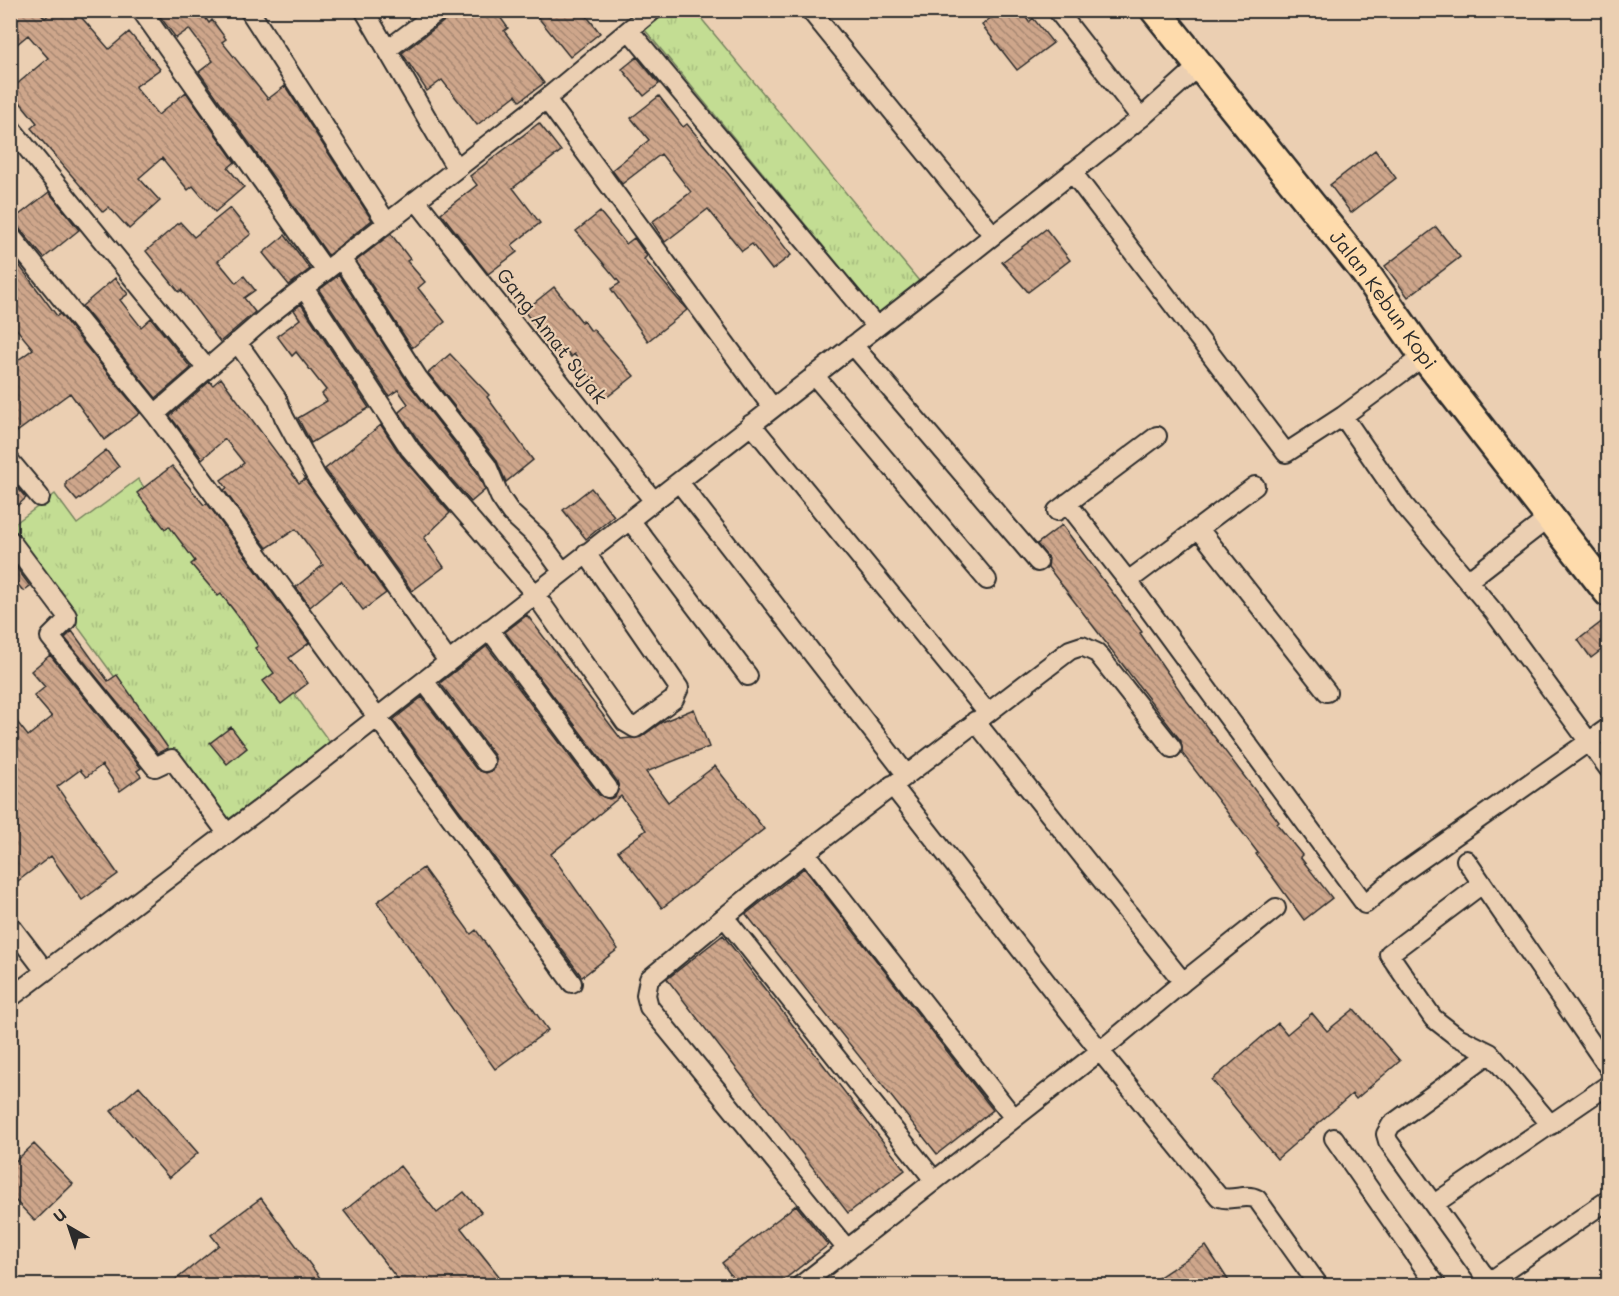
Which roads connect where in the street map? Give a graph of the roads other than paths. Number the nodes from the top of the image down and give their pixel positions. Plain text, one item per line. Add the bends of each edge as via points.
1 (141, 10) edge
2 (249, 10) edge
3 (363, 10) edge
4 (440, 10) edge
5 (653, 10) edge
6 (810, 10) edge
7 (1057, 10) edge
8 (1155, 10) edge
9 (630, 30) junction
10 (388, 49) junction
11 (1199, 66) junction
12 (546, 99) junction
13 (1141, 118) junction
14 (10, 127) edge
15 (456, 168) junction
16 (1072, 172) junction
17 (416, 201) junction
18 (387, 223) junction
19 (10, 235) edge
20 (993, 235) junction
21 (341, 258) junction
22 (325, 270) junction
23 (304, 288) junction
24 (876, 326) junction
25 (237, 342) junction
26 (853, 345) junction
27 (1424, 356) junction
28 (207, 369) junction
29 (814, 375) junction
30 (772, 407) junction
31 (155, 414) junction
32 (1343, 416) junction
33 (751, 424) junction
34 (1157, 436) dead end
35 (10, 461) edge
36 (679, 482) junction
37 (1256, 486) dead end
38 (40, 496) dead end
39 (653, 500) junction
40 (1550, 517) junction
41 (630, 520) junction
42 (1199, 529) junction
43 (10, 540) edge
44 (586, 553) junction
45 (1038, 562) dead end
46 (562, 571) junction
47 (987, 580) dead end
48 (1469, 580) junction
49 (1128, 581) junction
50 (1608, 592) edge
51 (534, 593) junction
52 (489, 629) junction
53 (448, 661) junction
54 (748, 676) dead end
55 (424, 681) junction
56 (1327, 692) dead end
57 (981, 717) junction
58 (378, 718) junction
59 (1608, 728) edge
60 (1590, 742) junction
61 (1172, 748) dead end
62 (485, 762) dead end
63 (1608, 768) edge
64 (899, 780) junction
65 (608, 788) dead end
66 (227, 833) junction
67 (806, 853) junction
68 (1466, 860) dead end
69 (1482, 884) junction
70 (1276, 908) dead end
71 (725, 918) junction
72 (10, 925) edge
73 (45, 971) junction
74 (1183, 982) junction
75 (572, 983) dead end
76 (10, 998) edge
77 (1100, 1051) junction
78 (1490, 1053) junction
79 (1608, 1067) edge
80 (1608, 1085) edge
81 (1014, 1118) junction
82 (1551, 1125) junction
83 (1334, 1138) dead end
84 (934, 1180) junction
85 (1608, 1200) edge
86 (1434, 1204) junction
87 (847, 1250) junction
88 (800, 1286) edge
89 (1319, 1286) edge
90 (1437, 1286) edge

1 - 22 street
2 - 18 street
3 - 10 street
4 - 10 street
5 - 9 street
6 - 20 street
7 - 13 street
8 - 11 main road, Jalan Kebun Kopi
9 - 12 street
9 - 24 street
10 - 15 street
11 - 13 street
11 - 27 main road, Jalan Kebun Kopi via 1362,268
12 - 15 street
12 - 30 street
13 - 16 street
14 - 28 street
15 - 17 street
16 - 20 street
16 - 32 street via 1283,451 1288,452
17 - 18 street
17 - 39 street, Gang Amat Sujak
18 - 21 street
19 - 31 street
20 - 24 street
21 - 22 street
21 - 46 street via 418,378 487,466 511,513 537,537
22 - 23 street
23 - 25 street
23 - 51 street via 410,449
24 - 26 street
25 - 28 street
25 - 53 street via 277,399 317,478
26 - 29 street
26 - 45 street
27 - 32 street
27 - 40 main road, Jalan Kebun Kopi
28 - 31 street
29 - 30 street
29 - 47 street
30 - 33 street
31 - 58 street
32 - 48 street via 1416,520
33 - 36 street
33 - 57 street
34 - 49 street via 1062,507
35 - 38 street
36 - 39 street
36 - 64 street
37 - 42 street
39 - 41 street
40 - 48 street
40 - 50 main road, Jalan Kebun Kopi
41 - 44 street
41 - 54 street
42 - 49 street
42 - 56 street
43 - 66 street via 67,616 50,636 155,767 172,759
44 - 46 street
44 - 51 street via 677,682 678,693 668,704 635,728 628,725
46 - 51 street
48 - 60 street
49 - 60 street via 1365,904 1395,878
51 - 52 street
52 - 53 street
52 - 65 street
53 - 55 street
55 - 58 street
55 - 62 street
57 - 61 street via 1071,650 1082,646 1097,653
57 - 64 street
57 - 74 street
58 - 66 street
58 - 75 street
59 - 60 street
60 - 63 street
64 - 67 street
64 - 77 street
66 - 73 street
67 - 71 street
67 - 81 street
68 - 69 street
69 - 78 street via 1389,954 1433,1018 1456,1036
69 - 79 street
70 - 74 street
71 - 84 street
71 - 87 street via 649,979 649,1007
72 - 73 street
73 - 76 street
74 - 77 street
77 - 81 street
77 - 89 street via 1219,1197 1257,1199
78 - 82 street
78 - 86 street via 1391,1125 1386,1134
80 - 82 street
81 - 84 street
82 - 86 street
83 - 90 street
84 - 87 street
85 - 86 street via 1495,1278 1487,1278 1481,1271
87 - 88 street

